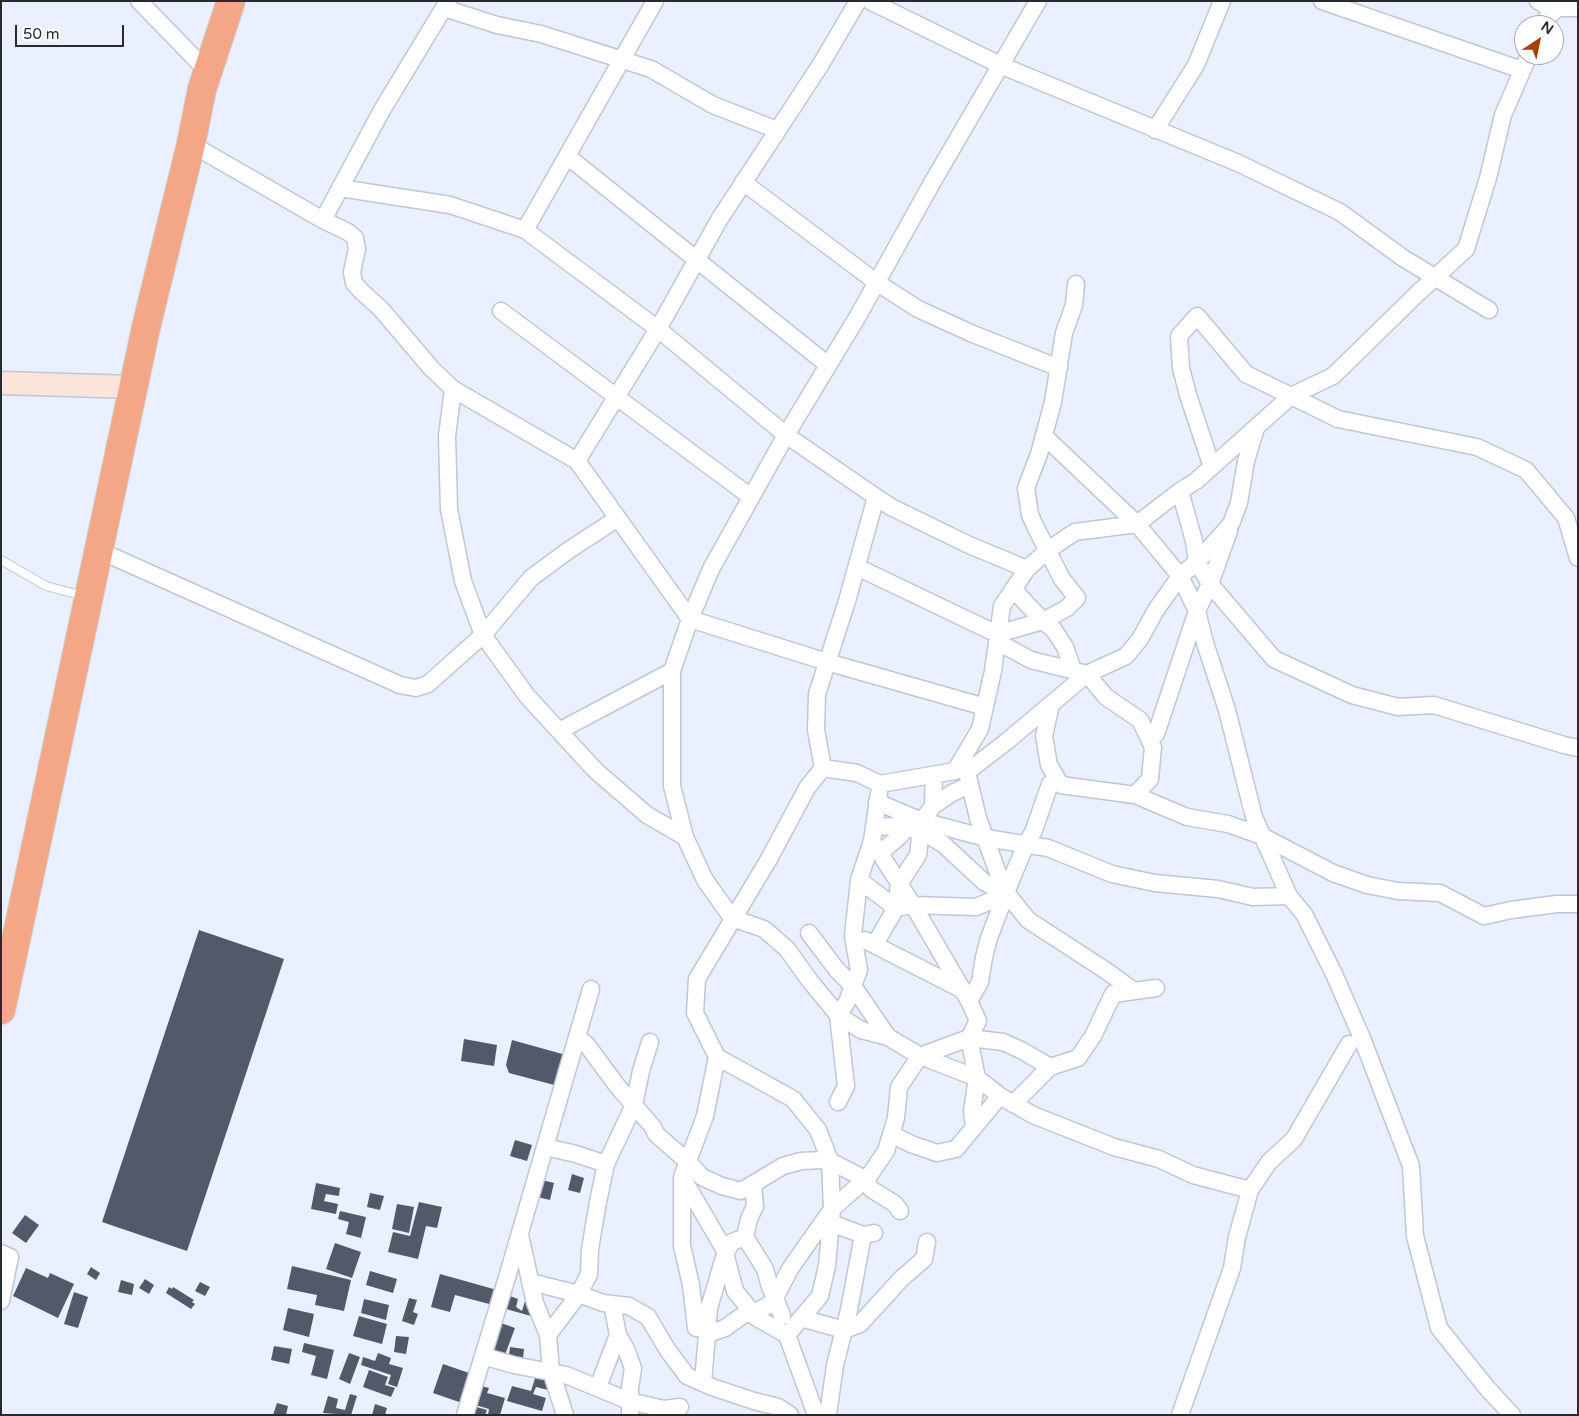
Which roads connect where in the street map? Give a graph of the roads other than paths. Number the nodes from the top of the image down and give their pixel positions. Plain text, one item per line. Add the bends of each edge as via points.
1 (140, 1) edge
2 (231, 1) edge
3 (655, 1) edge
4 (858, 1) edge
5 (870, 1) edge
6 (1038, 1) edge
7 (1222, 1) edge
8 (1322, 1) edge
9 (1538, 1) edge
10 (446, 5) edge
11 (1577, 8) edge
12 (1554, 11) junction
13 (1550, 15) edge
14 (1514, 58) edge
15 (622, 60) junction
16 (1000, 65) junction
17 (1525, 65) edge
18 (208, 72) junction
19 (777, 130) junction
20 (1155, 130) junction
21 (191, 144) junction
22 (567, 156) junction
23 (743, 182) junction
24 (340, 188) junction
25 (323, 220) junction
26 (524, 230) junction
27 (696, 259) junction
28 (1436, 277) junction
29 (876, 282) junction
30 (1076, 284) dead end
31 (1489, 310) dead end
32 (500, 311) dead end
33 (658, 329) junction
34 (828, 365) junction
35 (1060, 368) junction
36 (1, 383) edge
37 (134, 387) junction
38 (453, 388) junction
39 (1291, 396) junction
40 (616, 398) junction
41 (1257, 427) junction
42 (786, 435) junction
43 (1044, 436) junction
44 (577, 461) junction
45 (1212, 467) junction
46 (1180, 491) junction
47 (751, 497) junction
48 (876, 497) junction
49 (618, 518) junction
50 (1137, 524) junction
51 (1231, 524) junction
52 (98, 550) junction
53 (1048, 550) junction
54 (1578, 558) edge
55 (1, 560) edge
56 (1197, 562) junction
57 (857, 567) junction
58 (1027, 569) junction
59 (1180, 576) junction
60 (1210, 584) junction
61 (1013, 589) junction
62 (88, 597) junction
63 (1197, 611) junction
64 (690, 619) junction
65 (1043, 621) junction
66 (997, 634) junction
67 (483, 635) junction
68 (1007, 647) dead end
69 (827, 662) junction
70 (672, 671) junction
71 (1080, 672) junction
72 (1051, 704) junction
73 (985, 707) junction
74 (559, 731) junction
75 (1156, 734) dead end
76 (1578, 748) edge
77 (823, 768) junction
78 (934, 775) junction
79 (880, 784) junction
80 (1050, 784) dead end
81 (970, 785) junction
82 (1136, 795) junction
83 (877, 802) junction
84 (933, 806) junction
85 (917, 827) junction
86 (1262, 836) junction
87 (685, 837) junction
88 (986, 838) junction
89 (875, 840) junction
90 (1026, 845) junction
91 (859, 880) junction
92 (899, 884) junction
93 (1007, 894) junction
94 (1288, 896) junction
95 (1578, 904) edge
96 (913, 905) junction
97 (896, 908) junction
98 (732, 918) junction
99 (809, 933) dead end
100 (853, 936) junction
101 (875, 944) junction
102 (853, 986) junction
103 (1156, 988) dead end
104 (591, 989) dead end
105 (1134, 991) junction
106 (965, 995) junction
107 (1, 1010) edge
108 (838, 1014) junction
109 (577, 1037) junction
110 (888, 1037) junction
111 (969, 1038) junction
112 (650, 1042) dead end
113 (1349, 1044) dead end
114 (920, 1056) junction
115 (716, 1057) junction
116 (1050, 1067) junction
117 (977, 1078) junction
118 (1007, 1100) junction
119 (838, 1102) dead end
120 (634, 1105) junction
121 (974, 1126) junction
122 (891, 1134) junction
123 (545, 1147) junction
124 (830, 1161) junction
125 (606, 1164) junction
126 (685, 1170) junction
127 (865, 1180) junction
128 (753, 1184) junction
129 (1250, 1190) junction
130 (900, 1211) dead end
131 (831, 1216) junction
132 (520, 1233) junction
133 (745, 1237) junction
134 (927, 1242) dead end
135 (1, 1253) edge
136 (725, 1254) junction
137 (530, 1282) junction
138 (579, 1294) junction
139 (775, 1298) junction
140 (1, 1301) edge
141 (612, 1304) junction
142 (753, 1313) junction
143 (782, 1316) dead end
144 (801, 1318) junction
145 (707, 1329) junction
146 (844, 1330) junction
147 (548, 1335) junction
148 (618, 1335) junction
149 (787, 1336) junction
150 (483, 1356) junction
151 (551, 1371) junction
152 (703, 1383) junction
153 (598, 1387) junction
154 (680, 1407) dead end
155 (630, 1408) edge
156 (465, 1415) edge
157 (564, 1415) edge
158 (790, 1415) edge
159 (816, 1415) edge
160 (828, 1415) edge
161 (1180, 1415) edge
162 (1512, 1415) edge

1 - 18 street
2 - 18 highway
3 - 15 street
4 - 19 street
5 - 16 street
6 - 16 street
7 - 20 street via 1196,65
8 - 14 street
9 - 12 street
10 - 15 street via 496,25 541,34
10 - 24 street via 382,110
11 - 12 street
12 - 13 street
15 - 19 street via 650,69 713,105
15 - 22 street
16 - 20 street
16 - 29 street
17 - 28 street via 1503,115 1466,249
18 - 21 highway
19 - 23 street
20 - 28 street via 1238,164 1340,212 1403,258
21 - 25 street
21 - 37 highway
22 - 26 street
22 - 27 street
23 - 27 street
23 - 29 street
24 - 25 street
24 - 26 street via 450,205
25 - 38 street via 355,238 354,283 381,309 430,368
26 - 33 street
27 - 33 street
27 - 34 street
28 - 31 street
28 - 39 street via 1333,376
29 - 34 street
29 - 35 street via 918,309
30 - 35 street via 1074,305 1064,333
32 - 40 street
33 - 40 street
33 - 42 street
34 - 42 street
35 - 43 street
36 - 37 street
37 - 52 highway
38 - 44 street
38 - 67 street via 447,436 449,509 463,581
39 - 41 street
39 - 45 street via 1246,374 1197,316 1178,336 1181,368
39 - 54 street via 1338,420 1477,447 1526,470 1566,518
40 - 44 street
40 - 47 street
41 - 45 street
41 - 51 street
42 - 47 street
42 - 48 street
43 - 50 street
43 - 53 street via 1026,488 1030,515
44 - 49 street
45 - 46 street
46 - 50 street
46 - 56 street
47 - 64 street via 711,569
48 - 57 street
48 - 58 street via 960,541
49 - 64 street
49 - 67 street via 530,578
50 - 53 street via 1075,532
50 - 59 street
51 - 56 street
51 - 60 street
52 - 62 highway
52 - 67 street via 400,685 416,688 428,684
53 - 58 street
53 - 65 street via 1062,579 1077,598 1067,608
55 - 62 lane via 46,586
56 - 59 street
56 - 60 street
57 - 66 street
57 - 69 street
58 - 61 street
59 - 63 street
59 - 71 street via 1126,656
60 - 63 street
60 - 76 street via 1274,659 1352,695 1398,706 1434,705
61 - 65 street
61 - 66 street via 1002,606
62 - 107 highway
63 - 75 street
63 - 86 street
64 - 69 street
64 - 70 street
65 - 66 street
65 - 71 street via 1054,630
66 - 73 street
67 - 74 street via 527,696
68 - 71 street via 1031,660
69 - 73 street
69 - 77 street via 816,694 816,730
70 - 74 street
70 - 87 street via 672,786
71 - 72 street
71 - 82 street via 1106,697 1140,720 1153,747 1150,779
72 - 81 street via 967,772
72 - 82 street via 1044,736 1049,765 1060,785
73 - 78 street via 980,729 955,771
74 - 87 street via 596,771 647,815
77 - 79 street via 857,773
77 - 98 street via 807,788 769,859
78 - 79 street
78 - 84 street
79 - 83 street
80 - 90 street
81 - 84 street
81 - 88 street
82 - 86 street via 1187,817 1228,824
83 - 85 street
83 - 89 street
84 - 85 street
85 - 88 street
85 - 89 street via 900,836
85 - 89 street via 895,826
85 - 92 street via 918,855
85 - 93 street via 943,844 984,882
86 - 94 street
86 - 95 street via 1333,873 1398,891 1440,893 1484,916 1557,904
87 - 98 street via 705,880
88 - 90 street
88 - 93 street
89 - 91 street
89 - 92 street
90 - 93 street
90 - 94 street via 1048,848 1112,874 1155,884 1218,889 1253,896
91 - 97 street
91 - 100 street
92 - 96 street
92 - 97 street
93 - 96 street via 976,906
93 - 105 street via 1028,920
93 - 106 street via 989,938 980,982
94 - 162 street via 1304,914 1334,974 1410,1166 1415,1236 1439,1328
96 - 97 street
96 - 106 street
97 - 101 street
98 - 108 street via 764,929 787,950
98 - 115 street via 697,979 696,1013
99 - 102 street
100 - 101 street
100 - 102 street via 859,970
101 - 106 street
102 - 108 street
102 - 110 street
103 - 105 street
104 - 109 street
105 - 116 street via 1113,994 1093,1036 1078,1058
106 - 111 street via 978,1021
108 - 110 street via 861,1030
108 - 119 street via 846,1086
109 - 120 street via 587,1045
109 - 123 street
110 - 114 street
111 - 114 street
111 - 116 street via 1003,1042
111 - 117 street
112 - 120 street
113 - 129 street via 1294,1139 1269,1162
114 - 117 street
114 - 122 street via 898,1087 896,1118
115 - 124 street via 793,1099 818,1130
115 - 126 street via 705,1116
116 - 118 street
117 - 118 street
117 - 121 street via 972,1111
118 - 121 street
118 - 129 street via 1033,1116 1077,1134 1159,1159 1193,1175
120 - 125 street
120 - 126 street
121 - 122 street via 956,1149 937,1153
122 - 127 street via 886,1151
123 - 125 street
123 - 132 street
124 - 127 street
124 - 128 street via 801,1161 783,1166
124 - 131 street
125 - 138 street via 590,1249 589,1274
126 - 128 street via 741,1191
126 - 136 street
126 - 145 street via 682,1246 696,1328
127 - 130 street
127 - 131 street
128 - 133 street via 755,1206
129 - 161 street via 1232,1268
131 - 139 street via 790,1269
131 - 144 street via 827,1266 820,1296
131 - 146 street via 868,1234
132 - 137 street
132 - 150 street
133 - 136 street via 732,1242
133 - 139 street via 765,1269
134 - 146 street via 924,1259 860,1324
135 - 140 street via 10,1257
136 - 142 street via 735,1291
136 - 145 street
137 - 138 street
137 - 147 street
138 - 141 street
138 - 147 street
139 - 142 street
139 - 143 street
141 - 148 street
141 - 152 street via 629,1306 648,1317 688,1376
142 - 145 street via 742,1315 725,1328 711,1333
142 - 149 street
144 - 146 street
144 - 149 street
145 - 152 street
146 - 160 street
147 - 151 street
148 - 153 street
148 - 155 street via 633,1368
149 - 159 street
150 - 151 street
150 - 156 street
151 - 153 street
151 - 157 street
152 - 158 street via 778,1407
153 - 155 street
154 - 155 street

